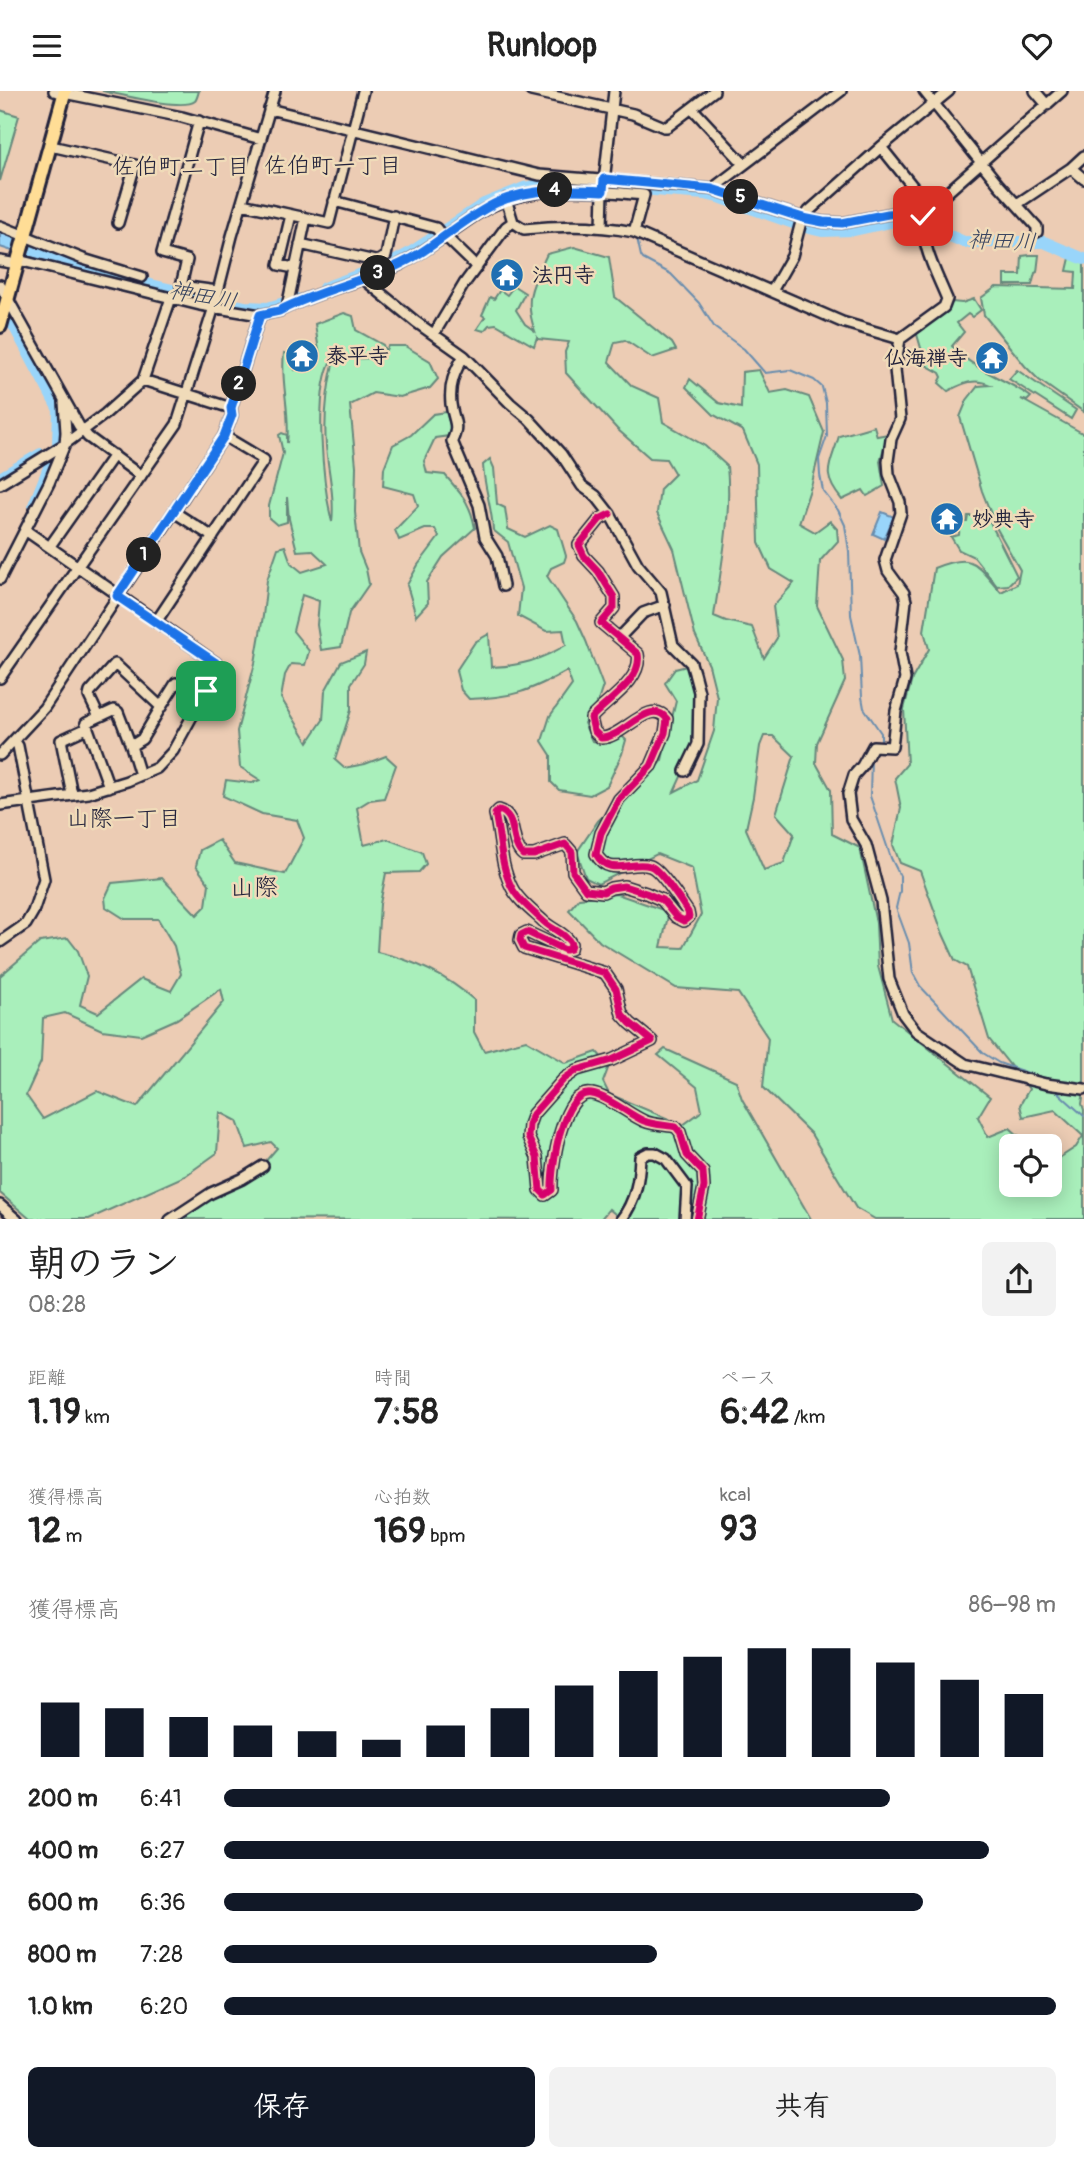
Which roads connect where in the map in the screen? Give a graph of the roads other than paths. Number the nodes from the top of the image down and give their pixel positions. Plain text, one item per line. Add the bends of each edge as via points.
1 (275, 91) edge
2 (363, 91) edge
3 (531, 91) edge
4 (614, 91) edge
5 (714, 91) edge
6 (841, 91) edge
7 (925, 91) edge
8 (949, 91) edge
9 (1035, 91) edge
10 (1062, 91) edge
11 (61, 92) edge
12 (935, 103) junction
13 (1047, 105) junction
14 (611, 107) junction
15 (692, 108) junction
16 (269, 109) junction
17 (199, 121) junction
18 (353, 129) junction
19 (261, 139) junction
20 (51, 146) junction
21 (881, 147) junction
22 (1084, 156) edge
23 (981, 163) junction
24 (744, 165) junction
25 (1071, 167) junction
26 (1084, 180) edge
27 (604, 185) junction
28 (712, 189) junction
29 (506, 199) junction
30 (334, 201) junction
31 (242, 204) junction
32 (1017, 204) junction
33 (291, 215) junction
34 (394, 216) junction
35 (306, 218) junction
36 (925, 218) junction
37 (513, 222) junction
38 (118, 223) dead end
39 (801, 223) junction
40 (0, 226) edge
41 (602, 227) junction
42 (634, 232) junction
43 (1037, 232) dead end
44 (443, 235) junction
45 (24, 238) junction
46 (300, 244) junction
47 (0, 261) edge
48 (18, 261) junction
49 (477, 267) junction
50 (294, 268) junction
51 (142, 277) dead end
52 (365, 278) junction
53 (0, 285) edge
54 (772, 291) junction
55 (172, 298) junction
56 (216, 300) junction
57 (287, 304) junction
58 (4, 313) edge
59 (260, 315) junction
60 (434, 334) junction
61 (900, 339) junction
62 (464, 356) junction
63 (144, 380) junction
64 (187, 394) junction
65 (65, 400) junction
66 (231, 408) junction
67 (82, 431) junction
68 (224, 436) junction
69 (63, 445) junction
70 (114, 455) junction
71 (141, 476) junction
72 (0, 484) edge
73 (174, 512) junction
74 (610, 514) junction
75 (25, 530) junction
76 (213, 537) junction
77 (50, 546) junction
78 (77, 566) junction
79 (0, 579) edge
80 (503, 586) dead end
81 (117, 596) junction
82 (665, 605) junction
83 (156, 622) junction
84 (619, 638) junction
85 (0, 677) edge
86 (176, 683) dead end
87 (161, 706) junction
88 (99, 717) junction
89 (87, 728) junction
90 (15, 740) junction
91 (131, 746) junction
92 (0, 755) edge
93 (684, 771) dead end
94 (140, 775) junction
95 (109, 787) junction
96 (72, 794) junction
97 (28, 800) junction
98 (0, 805) edge
99 (0, 942) edge
100 (1084, 1089) edge
101 (264, 1166) dead end
102 (0, 1205) edge
103 (16, 1219) edge
104 (172, 1219) edge
105 (622, 1219) edge
106 (685, 1219) edge
107 (697, 1219) edge

1 - 16 street
2 - 18 street
3 - 14 street
4 - 14 street
5 - 15 street
6 - 24 street
7 - 12 street
8 - 12 street
9 - 13 street
10 - 13 street
11 - 17 street
11 - 20 highway
12 - 21 street
12 - 23 street
13 - 23 street
14 - 15 street via 667,127
14 - 27 street
15 - 24 street
16 - 18 street
16 - 19 street
17 - 19 street
17 - 56 street via 162,253 187,261 181,286
18 - 27 street via 539,175
18 - 30 street
19 - 31 street
20 - 38 street via 135,165
20 - 45 highway
21 - 36 street
21 - 39 street
22 - 25 street
23 - 32 street
23 - 36 street
24 - 28 street
25 - 26 street
25 - 32 street
27 - 28 street
27 - 29 street
27 - 41 street
27 - 42 street via 644,195
28 - 39 street
29 - 37 street
29 - 44 street
30 - 34 street
30 - 35 street via 329,223
31 - 33 street
31 - 56 street
32 - 43 street
33 - 35 street
33 - 50 street via 279,265
34 - 44 street
34 - 46 street via 386,256 380,260
35 - 46 street
36 - 39 street via 907,212 842,223
36 - 61 street via 923,237 947,299 944,307
37 - 41 street via 524,229
37 - 49 street
39 - 54 street via 792,256
40 - 45 street
41 - 42 street
42 - 54 street
44 - 49 street
44 - 52 street via 395,267
45 - 48 highway
45 - 51 street
46 - 50 street
47 - 48 street
48 - 55 street
48 - 58 highway
49 - 60 street
50 - 57 street
52 - 57 street
52 - 60 street
53 - 58 street
54 - 61 street via 842,322
55 - 56 street
55 - 63 street
56 - 59 street
56 - 64 street
57 - 59 street
58 - 65 street via 40,354
59 - 66 street
60 - 62 street
61 - 100 street via 895,369 900,419 888,461 901,513 885,560 906,601 900,652 905,679 895,712 892,747 873,746 848,794 851,819 866,845 881,901 889,979 903,1014 924,1037 965,1064
62 - 74 street via 529,419
62 - 80 street via 451,382 458,429 452,441 479,506 485,537 497,556
63 - 64 street
63 - 67 street
64 - 66 street
64 - 71 street via 177,424
65 - 67 street
65 - 69 street
66 - 68 street
67 - 69 street
67 - 70 street
68 - 73 street
68 - 76 street via 264,460
69 - 72 street
69 - 75 street
70 - 71 street
70 - 77 street
71 - 78 street
73 - 76 street
73 - 81 street
74 - 82 street
74 - 84 street via 600,519 579,545 614,597 614,608 601,623
75 - 77 street
75 - 79 street
76 - 83 street
77 - 78 street
78 - 81 street
78 - 85 street
81 - 83 street
81 - 90 street via 44,708
82 - 84 street via 643,613
82 - 93 street via 673,645 691,663 699,692 698,744
83 - 94 street via 216,663 173,751 157,768
84 - 107 street via 639,654 640,662 635,675 591,718 594,731 609,739 646,714 656,711 667,719 651,766 619,799 596,854 606,866 650,866 660,872 689,917 679,920 662,900 624,886 603,892 586,890 573,872 572,852 565,844 523,855 514,844 507,813 499,810 495,814 501,859 512,890 571,944 565,950 527,932 520,940 524,948 605,973 616,989 622,1013 652,1041 564,1079 533,1114 528,1137 545,1195 552,1190 564,1121 582,1094 599,1096 648,1123 676,1127 687,1154 703,1173
86 - 87 street
87 - 88 street via 116,664 90,692
87 - 91 street via 142,739
88 - 89 street via 86,723
88 - 91 street via 118,712
89 - 95 street
89 - 96 street via 61,740
90 - 92 street
90 - 97 street
91 - 94 street
94 - 95 street
95 - 96 street
96 - 97 street
97 - 98 street
97 - 99 street via 44,879 26,924
101 - 104 street
102 - 103 street
105 - 106 street via 634,1199 640,1157 655,1153 666,1159 687,1187

